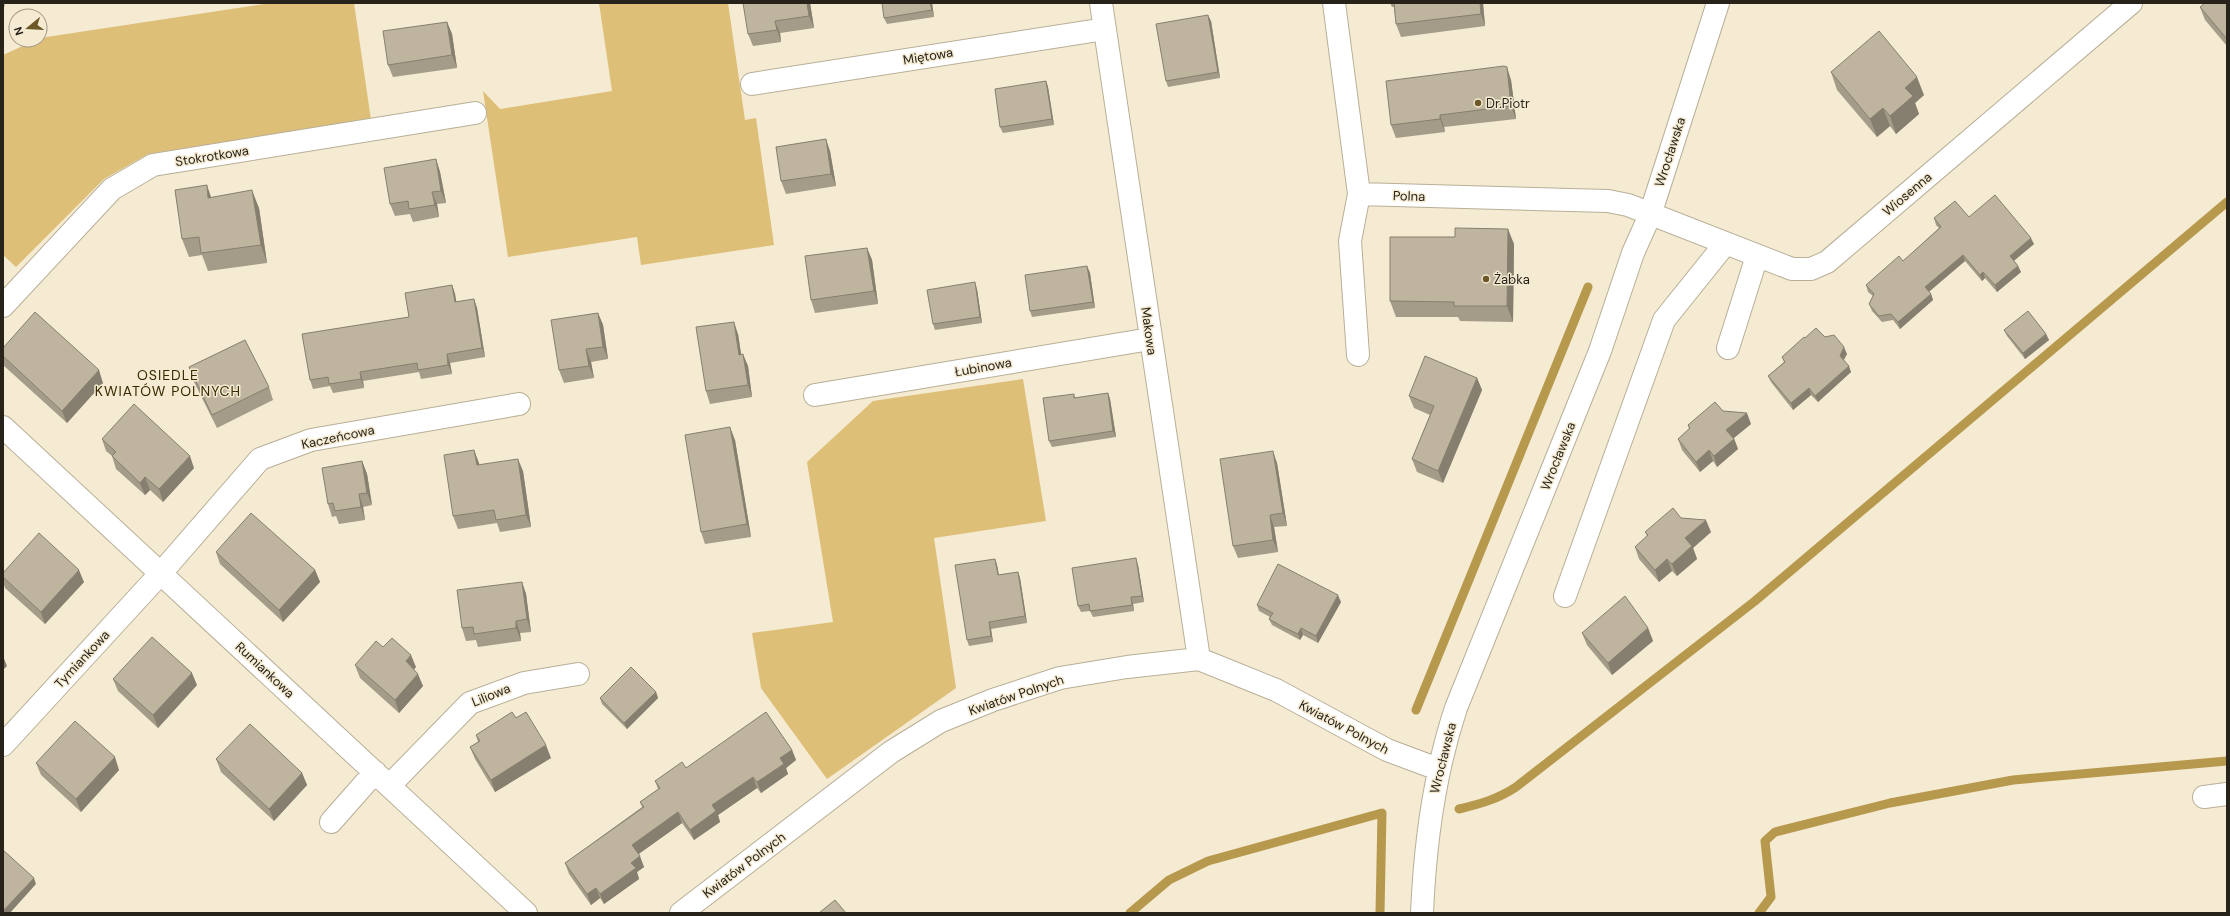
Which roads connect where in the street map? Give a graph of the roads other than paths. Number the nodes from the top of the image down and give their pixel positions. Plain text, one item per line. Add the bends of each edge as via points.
1 (1101, 3) edge
2 (1334, 3) edge
3 (1718, 3) edge
4 (2131, 3) edge
5 (1105, 29) junction
6 (752, 84) dead end
7 (475, 113) dead end
8 (1359, 194) junction
9 (1650, 214) junction
10 (1725, 244) junction
11 (1757, 256) junction
12 (3, 306) edge
13 (1150, 339) junction
14 (1728, 348) dead end
15 (1358, 356) dead end
16 (815, 395) dead end
17 (519, 404) dead end
18 (3, 427) edge
19 (161, 573) junction
20 (1565, 596) dead end
21 (1199, 659) junction
22 (578, 674) dead end
23 (3, 745) edge
24 (1438, 769) junction
25 (382, 779) junction
26 (2227, 794) edge
27 (2204, 797) dead end
28 (330, 822) dead end
29 (526, 913) edge
30 (681, 913) edge
31 (1422, 913) edge

1 - 5 street, Makowa
2 - 8 street
3 - 9 street, Wrocławska
4 - 11 street, Wiosenna via 1827,262 1811,269 1792,269
5 - 6 street, Miętowa
5 - 13 street, Makowa
7 - 12 street, Stokrotkowa via 153,165 112,189
8 - 9 street, Polna via 1608,201 1628,205
8 - 15 street via 1350,241
9 - 10 street, Wiosenna
9 - 24 street, Wrocławska via 1633,253 1600,351 1456,708
10 - 11 street, Wiosenna
10 - 20 street via 1664,320
11 - 14 street
13 - 16 street, Łubinowa
13 - 21 street, Makowa
17 - 19 street, Kaczeńcowa via 311,440 260,459
18 - 19 street, Rumiankowa
19 - 23 street, Tymiankowa
19 - 25 street, Rumiankowa
21 - 24 street, Kwiatów Polnych via 1276,690 1387,750
21 - 30 street, Kwiatów Polnych via 1060,678 993,700 941,721 891,752
22 - 25 street, Liliowa via 524,683 470,703
24 - 31 street, Wrocławska via 1425,857
25 - 28 street, Liliowa
25 - 29 street, Rumiankowa
26 - 27 street

